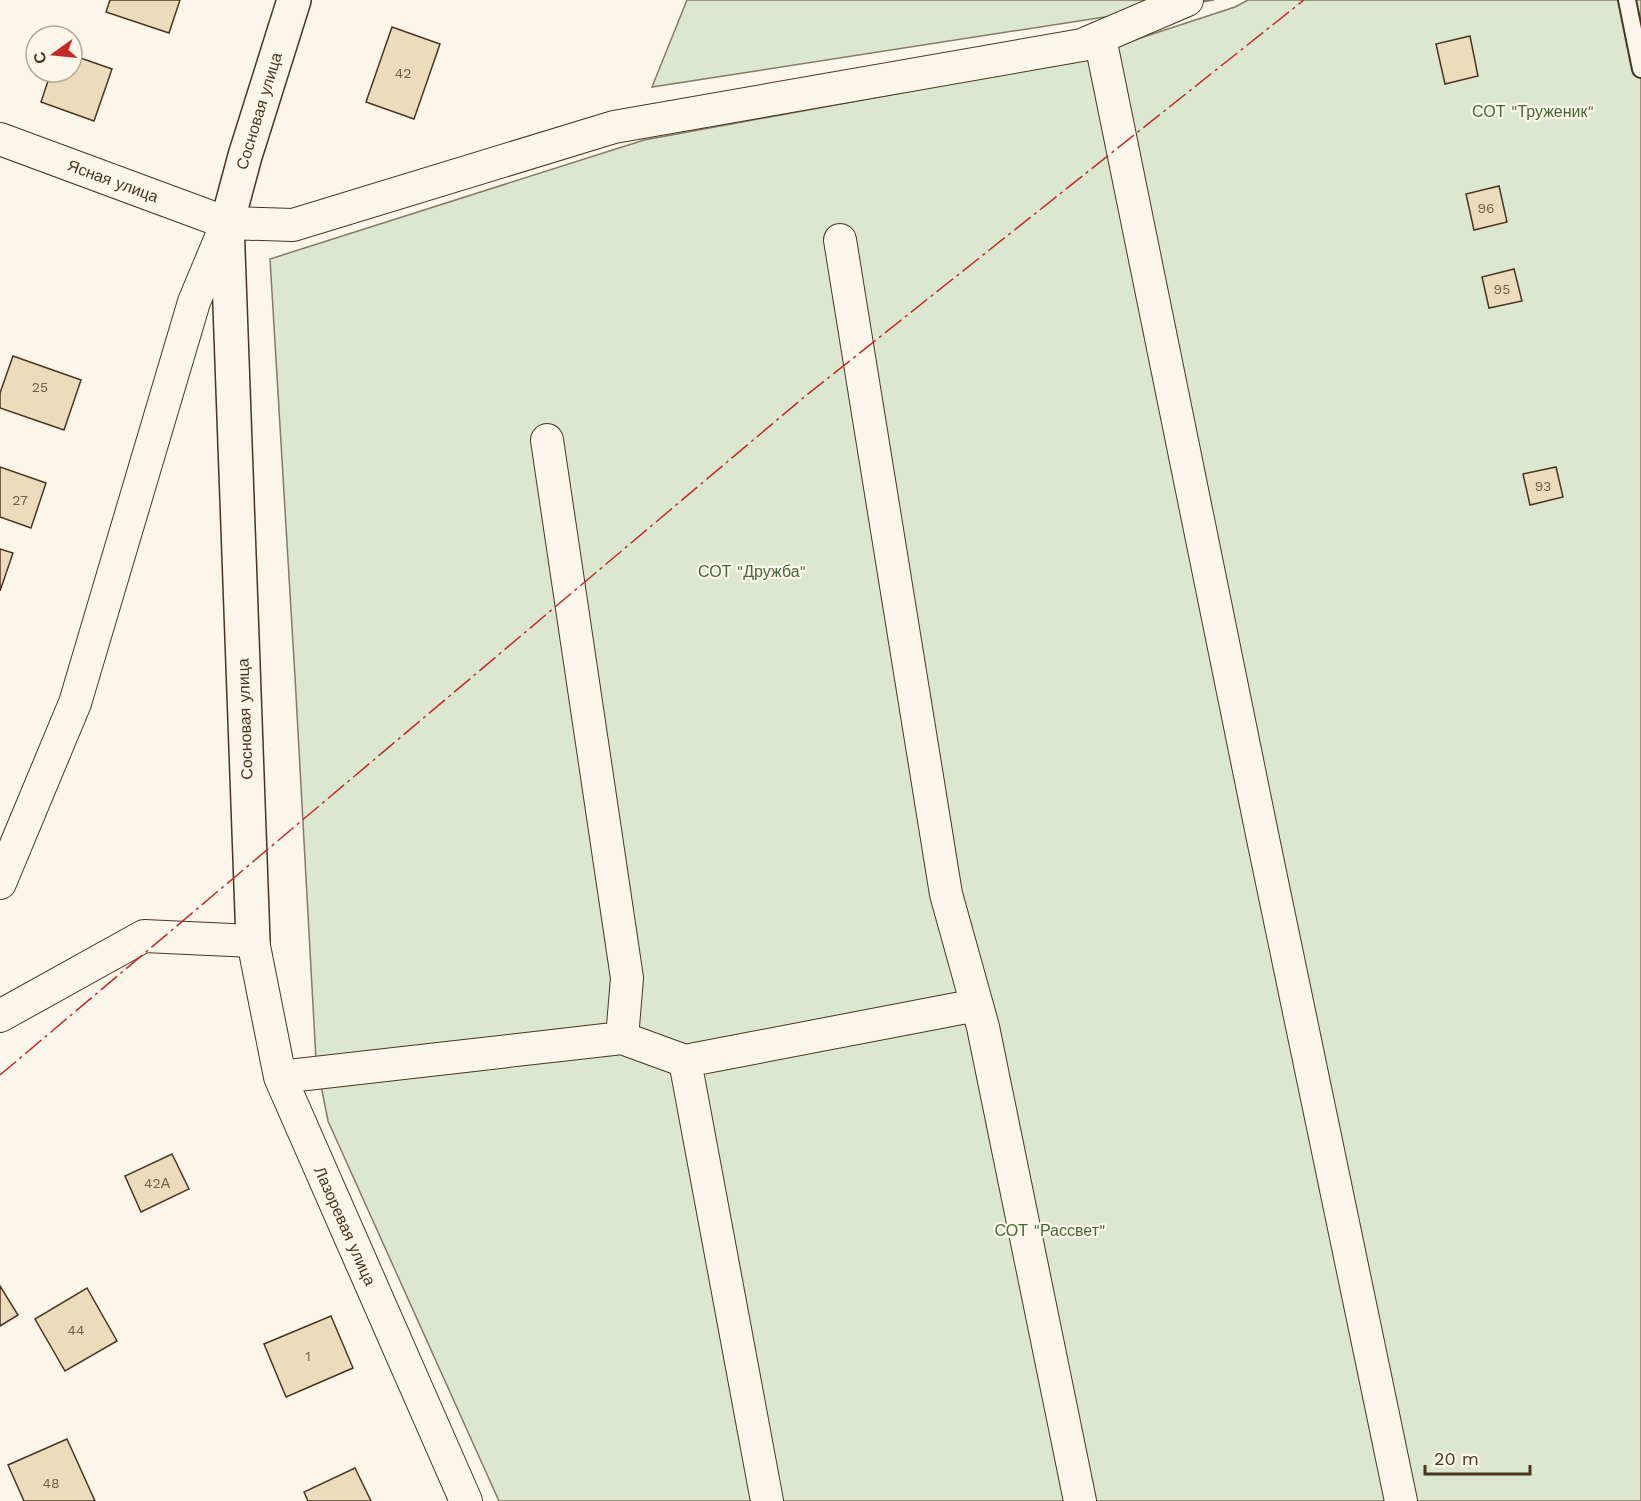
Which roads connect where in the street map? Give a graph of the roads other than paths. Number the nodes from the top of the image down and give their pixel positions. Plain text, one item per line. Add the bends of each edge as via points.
1 (294, 0) edge
2 (1187, 0) edge
3 (1627, 0) edge
4 (1100, 38) junction
5 (1641, 69) edge
6 (0, 140) edge
7 (227, 223) junction
8 (840, 240) dead end
9 (547, 440) dead end
10 (0, 884) edge
11 (253, 941) junction
12 (977, 1005) junction
13 (0, 1016) edge
14 (622, 1038) junction
15 (685, 1061) junction
16 (279, 1077) junction
17 (466, 1501) edge
18 (767, 1501) edge
19 (1080, 1501) edge
20 (1401, 1501) edge

1 - 7 street, Сосновая улица
2 - 4 street, Ясная улица
3 - 5 lane
4 - 7 street, Ясная улица via 1082,45 614,127 293,225
4 - 20 street
6 - 7 street, Ясная улица
7 - 10 street, Сосновая улица via 194,302 75,703
7 - 11 street, Сосновая улица
8 - 12 street via 946,894
9 - 14 street via 627,978
11 - 13 street via 144,936
11 - 16 street, Лазоревая улица
12 - 15 street
12 - 19 street
14 - 15 street
14 - 16 street
15 - 18 street
16 - 17 street, Лазоревая улица

